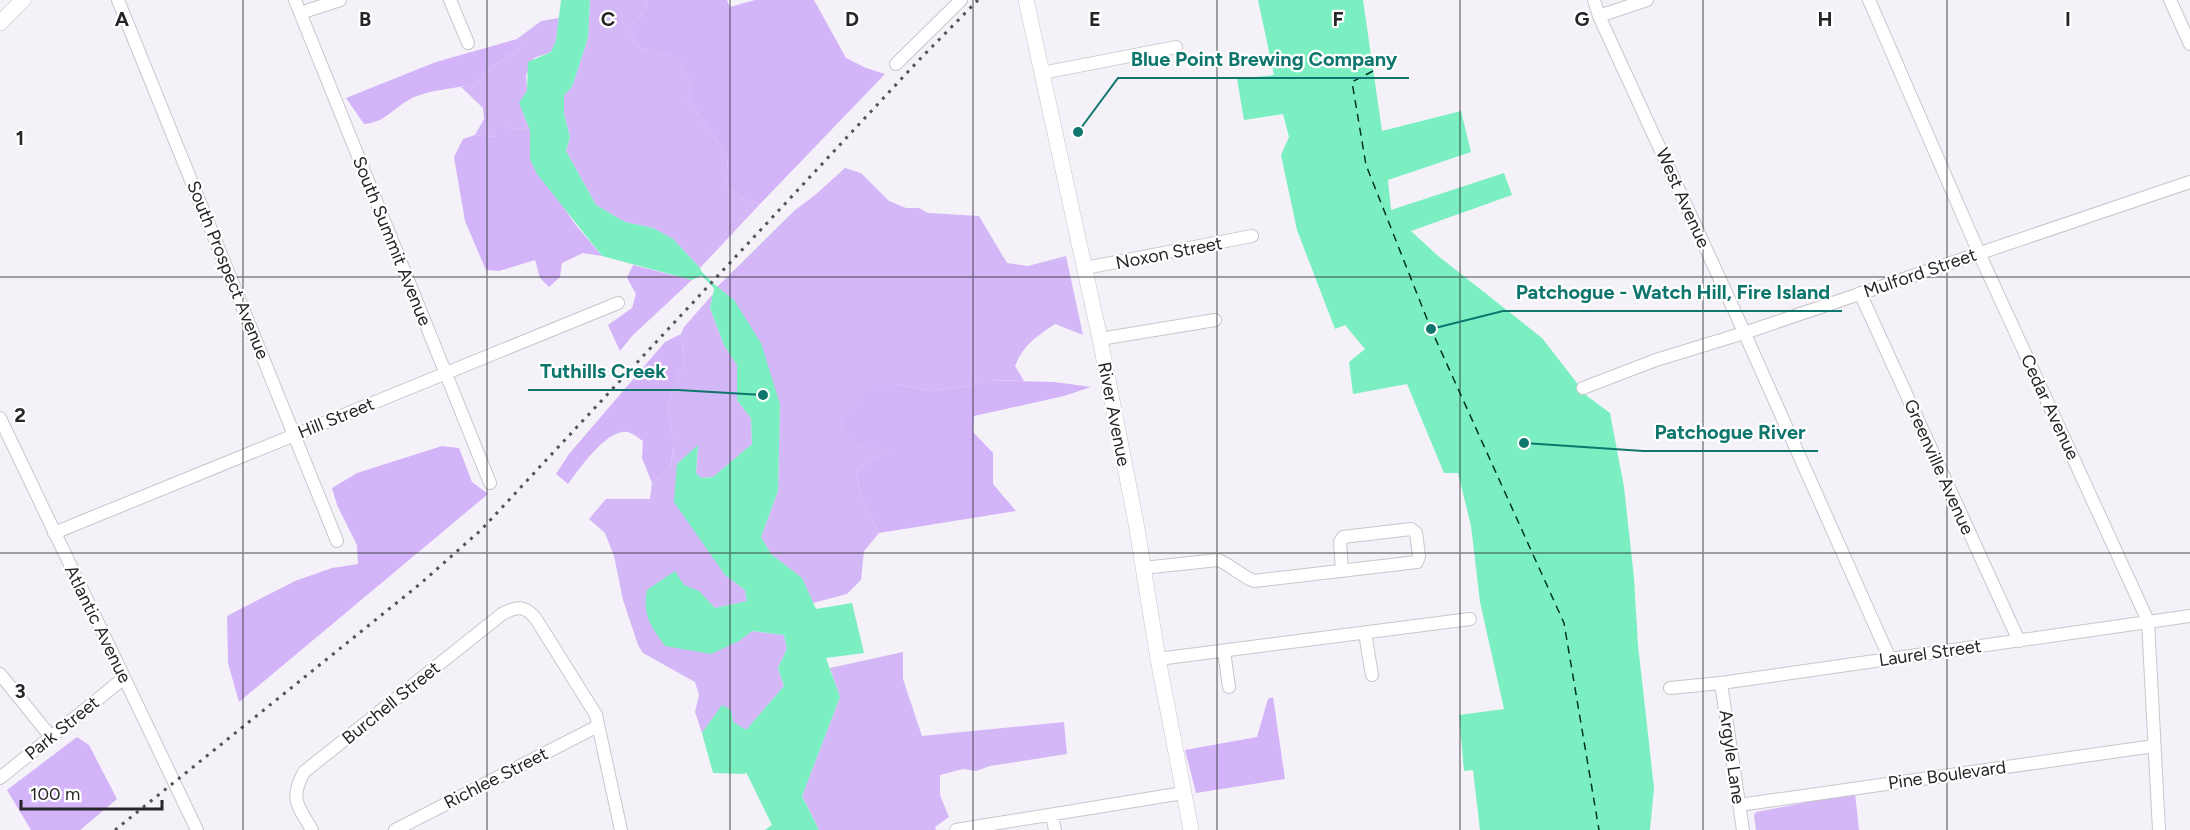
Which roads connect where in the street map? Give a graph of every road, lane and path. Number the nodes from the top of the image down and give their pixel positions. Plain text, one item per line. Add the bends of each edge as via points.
1 (23, 0) edge
2 (118, 0) edge
3 (295, 0) edge
4 (340, 0) edge
5 (450, 0) edge
6 (961, 0) edge
7 (1026, 0) edge
8 (1594, 0) edge
9 (1647, 0) edge
10 (1869, 0) edge
11 (2170, 0) edge
12 (300, 13) junction
13 (1599, 16) junction
14 (0, 24) edge
15 (468, 43) dead end
16 (2190, 44) edge
17 (1176, 47) dead end
18 (896, 64) dead end
19 (1042, 73) junction
20 (2190, 182) edge
21 (1252, 236) dead end
22 (1979, 253) junction
23 (1085, 268) junction
24 (1860, 293) junction
25 (618, 303) dead end
26 (1215, 320) dead end
27 (1744, 333) junction
28 (1100, 339) junction
29 (446, 374) junction
30 (1583, 388) dead end
31 (0, 418) edge
32 (295, 435) junction
33 (490, 483) dead end
34 (54, 533) junction
35 (337, 541) dead end
36 (1143, 568) junction
37 (1342, 571) junction
38 (2190, 616) edge
39 (1470, 619) dead end
40 (2148, 621) junction
41 (1365, 633) junction
42 (2019, 641) junction
43 (1224, 651) junction
44 (1158, 659) junction
45 (1890, 659) junction
46 (0, 674) edge
47 (1372, 675) dead end
48 (124, 678) junction
49 (1721, 683) junction
50 (1229, 687) dead end
51 (1670, 688) dead end
52 (598, 726) junction
53 (51, 737) junction
54 (2154, 746) junction
55 (0, 778) edge
56 (1183, 793) junction
57 (1739, 805) junction
58 (1052, 816) junction
59 (197, 830) edge
60 (312, 830) edge
61 (395, 830) edge
62 (621, 830) edge
63 (956, 830) edge
64 (1055, 830) edge
65 (1191, 830) edge
66 (1743, 830) edge
67 (2159, 830) edge

1 - 14 main road
2 - 32 street, South Prospect Avenue
3 - 12 street, South Summit Avenue
4 - 12 street
5 - 15 street
6 - 18 street
7 - 19 main road, River Avenue
8 - 13 street, West Avenue
9 - 13 street
10 - 22 street, Cedar Avenue
11 - 16 street
12 - 29 street, South Summit Avenue
13 - 27 street, West Avenue
17 - 19 street
19 - 23 main road, River Avenue
20 - 22 street, Mulford Street
21 - 23 street, Noxon Street
22 - 24 street, Mulford Street
22 - 40 street, Cedar Avenue
23 - 28 main road, River Avenue
24 - 27 street, Mulford Street
24 - 42 street, Greenville Avenue
25 - 29 street, Hill Street
26 - 28 street
27 - 30 street, Mulford Street
27 - 45 street, West Avenue
28 - 36 main road, River Avenue
29 - 32 street, Hill Street
29 - 33 street, South Summit Avenue
31 - 34 street, Atlantic Avenue
32 - 34 street, Hill Street
32 - 35 street, South Prospect Avenue
34 - 48 street, Atlantic Avenue
36 - 37 street via 1218,560 1254,581
36 - 44 main road, River Avenue
37 - 37 street via 1417,562 1416,533 1411,529 1343,537
38 - 40 street, Laurel Street
39 - 41 street
40 - 42 street, Laurel Street
40 - 54 street, Cedar Avenue
41 - 43 street
41 - 47 street
42 - 45 street, Laurel Street
43 - 44 street
43 - 50 street
44 - 56 main road, River Avenue
45 - 49 street, Laurel Street
46 - 53 street
48 - 53 street, Park Street
48 - 59 street, Atlantic Avenue
49 - 51 street, Laurel Street
49 - 57 street, Argyle Lane
52 - 60 street, Burchell Street via 591,704 530,611 514,608 304,772 295,788 296,802
52 - 61 street, Richlee Street
52 - 62 street
53 - 55 street, Park Street
54 - 57 street, Pine Boulevard
54 - 67 street, Cedar Avenue
56 - 58 street
56 - 65 main road, River Avenue
57 - 66 street, Argyle Lane
58 - 63 street
58 - 64 street

